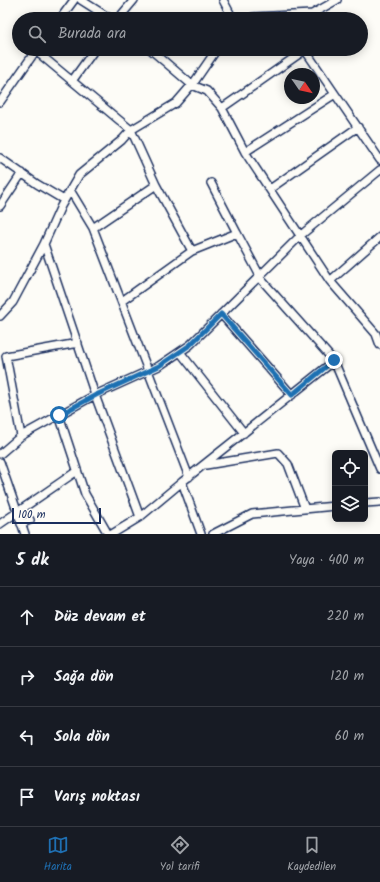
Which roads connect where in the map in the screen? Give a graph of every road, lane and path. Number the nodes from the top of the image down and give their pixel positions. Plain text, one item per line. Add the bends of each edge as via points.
1 (74, 0) edge
2 (81, 0) edge
3 (134, 0) edge
4 (223, 0) edge
5 (337, 0) edge
6 (65, 12) edge
7 (100, 12) edge
8 (124, 12) edge
9 (229, 12) edge
10 (316, 12) edge
11 (32, 56) edge
12 (43, 56) edge
13 (91, 56) edge
14 (158, 56) edge
15 (212, 56) edge
16 (296, 56) edge
17 (308, 56) edge
18 (72, 81) junction
19 (192, 85) junction
20 (335, 94) junction
21 (0, 102) edge
22 (222, 108) junction
23 (358, 127) junction
24 (131, 130) junction
25 (245, 152) junction
26 (0, 158) edge
27 (380, 160) edge
28 (380, 170) edge
29 (22, 173) junction
30 (211, 183) dead end
31 (156, 185) junction
32 (270, 189) junction
33 (70, 190) junction
34 (64, 200) junction
35 (0, 206) edge
36 (94, 228) junction
37 (237, 233) junction
38 (301, 235) junction
39 (380, 237) edge
40 (44, 244) junction
41 (192, 251) junction
42 (259, 277) junction
43 (330, 281) junction
44 (122, 301) junction
45 (221, 314) junction
46 (0, 316) edge
47 (378, 333) edge
48 (78, 343) junction
49 (380, 345) edge
50 (180, 352) junction
51 (334, 360) junction
52 (148, 371) junction
53 (96, 395) junction
54 (292, 395) junction
55 (59, 415) junction
56 (244, 433) junction
57 (21, 436) junction
58 (0, 454) edge
59 (0, 462) edge
60 (204, 465) junction
61 (380, 469) edge
62 (77, 471) junction
63 (189, 477) junction
64 (182, 482) junction
65 (380, 502) edge
66 (368, 503) edge
67 (332, 506) edge
68 (305, 509) junction
69 (17, 512) junction
70 (140, 517) junction
71 (30, 520) dead end
72 (0, 524) edge
73 (22, 524) junction
74 (25, 534) edge
75 (108, 534) edge
76 (112, 534) edge
77 (201, 534) edge
78 (213, 534) edge

1 - 6 street
2 - 7 street
3 - 8 street
4 - 9 street
5 - 10 street
11 - 21 street
12 - 18 street
13 - 18 street
14 - 19 street
15 - 19 street
16 - 22 street
17 - 20 street
18 - 24 street
19 - 22 street via 207,91
19 - 24 street via 176,103
20 - 23 street
20 - 25 street
22 - 25 street
23 - 27 street
23 - 32 street
24 - 31 street
24 - 33 street via 79,175
25 - 32 street
26 - 29 street
28 - 38 street
29 - 34 street
29 - 35 street
30 - 37 street
31 - 36 street
31 - 41 street
32 - 38 street
33 - 34 street
33 - 36 street
34 - 40 street
36 - 44 street
37 - 41 street
37 - 42 street
38 - 42 street
38 - 43 street
39 - 43 street
40 - 46 street via 13,302
40 - 48 street
41 - 44 street
42 - 45 street
42 - 51 street
43 - 47 street
44 - 52 street
45 - 50 street
45 - 54 street
47 - 49 street
48 - 53 street
48 - 57 street via 6,356
50 - 52 street
50 - 56 street
51 - 54 street
51 - 61 street
52 - 53 street
52 - 63 street
53 - 55 street
53 - 70 street
54 - 56 street
55 - 57 street
55 - 62 street
56 - 60 street
57 - 58 street
59 - 69 street
60 - 63 street
60 - 68 street via 278,453 288,464
62 - 69 street
62 - 75 street via 85,494
63 - 64 street
64 - 70 street
64 - 77 street
65 - 66 street
67 - 68 street
68 - 78 street via 252,514
69 - 72 street
69 - 73 street
70 - 76 street
71 - 73 street
73 - 74 street

